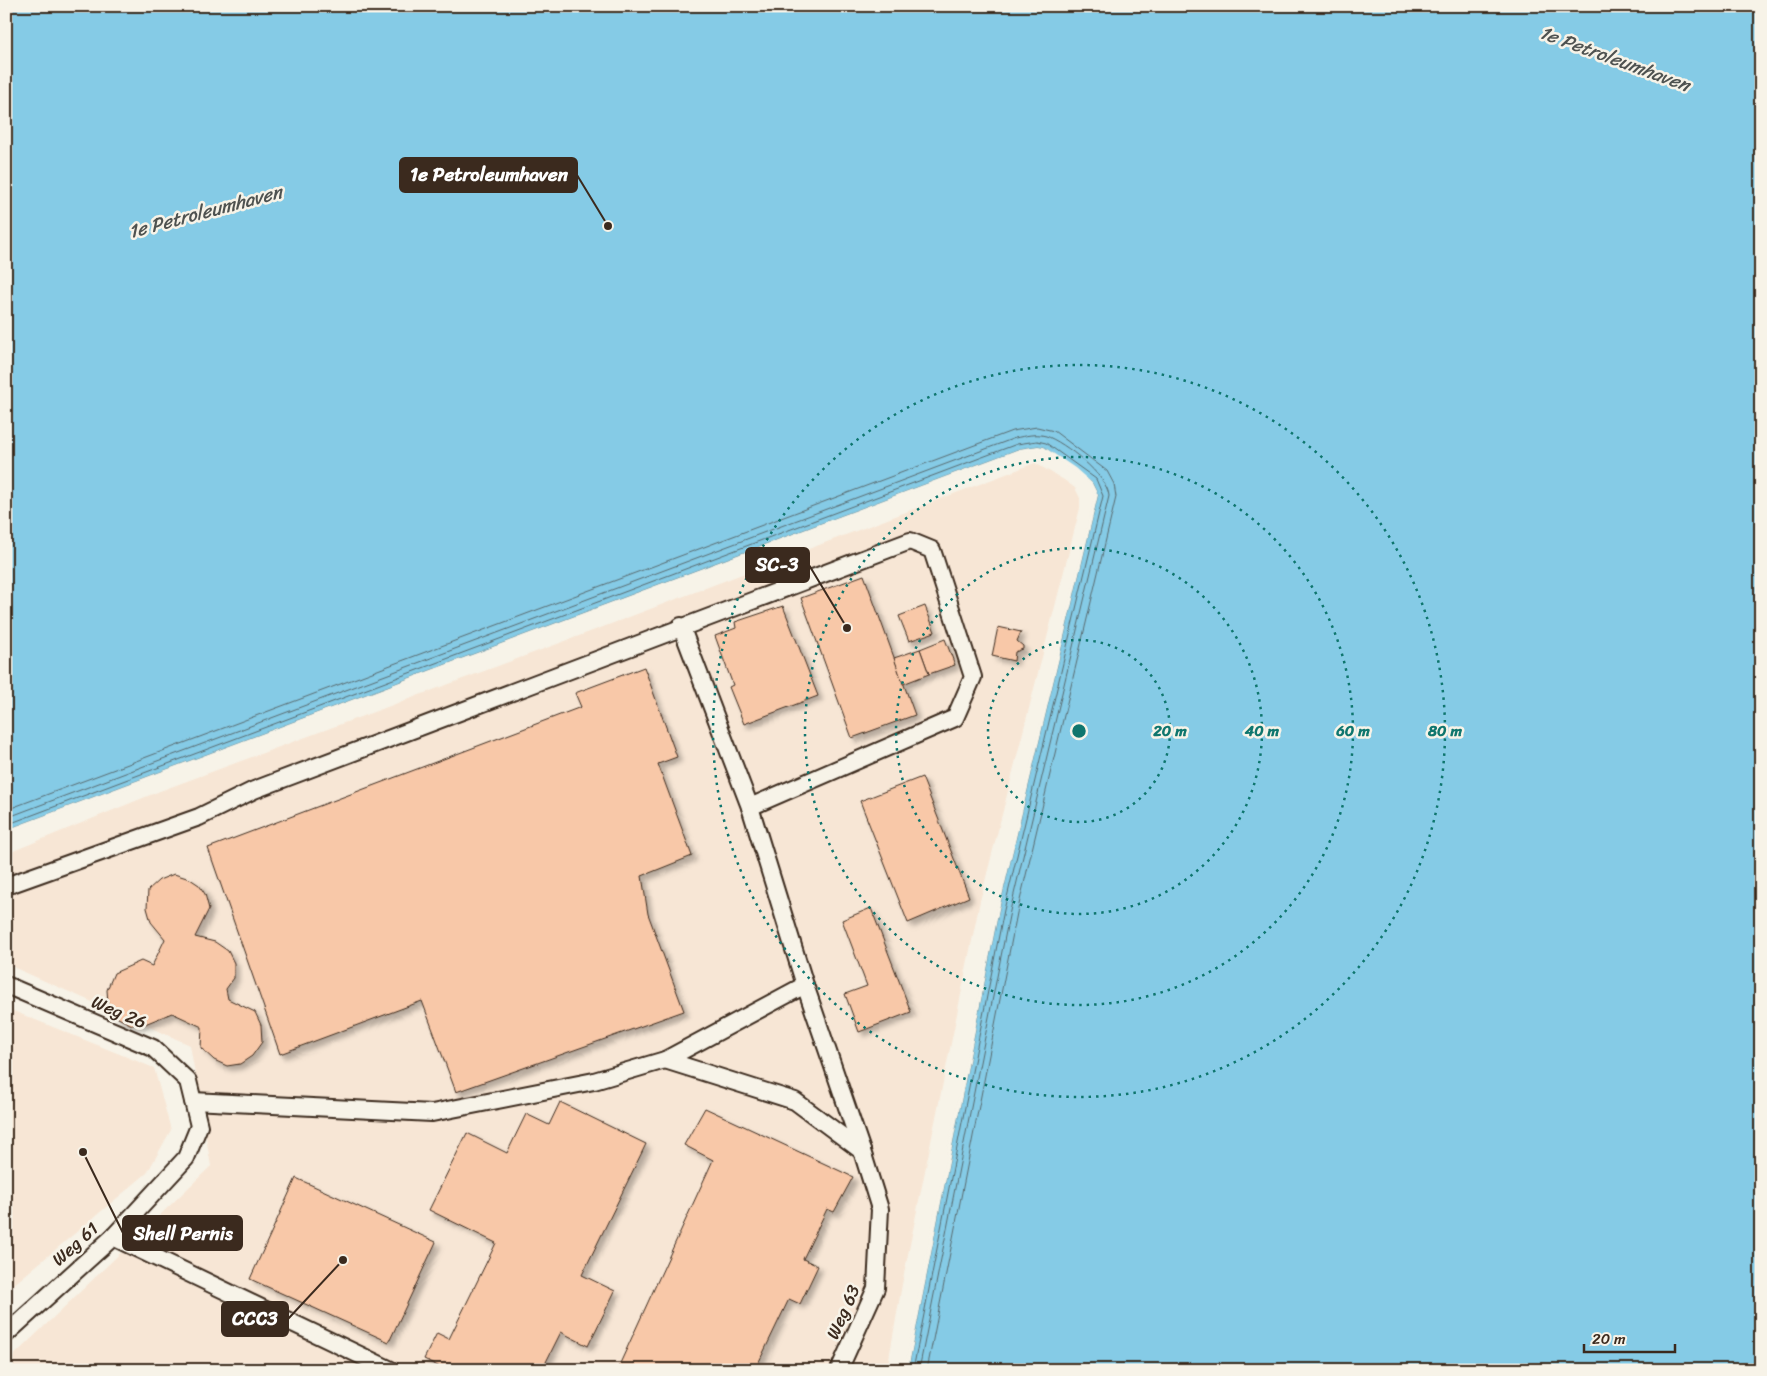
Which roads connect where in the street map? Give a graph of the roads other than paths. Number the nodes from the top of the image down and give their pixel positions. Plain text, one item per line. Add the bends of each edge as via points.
1 (680, 626) junction
2 (750, 807) junction
3 (6, 886) edge
4 (6, 985) edge
5 (805, 985) junction
6 (665, 1060) junction
7 (193, 1101) junction
8 (862, 1151) junction
9 (113, 1237) junction
10 (6, 1334) edge
11 (391, 1370) edge
12 (839, 1370) edge

1 - 2 lane
1 - 2 lane via 910,541 932,550 973,677 955,718
1 - 3 lane via 254,790 200,817
2 - 5 lane
4 - 7 lane, Weg 26 via 153,1048 188,1081
5 - 6 lane
5 - 8 lane
6 - 7 lane via 594,1081 432,1113
6 - 8 lane via 795,1101
7 - 9 lane, Weg 61 via 199,1126 186,1158
8 - 12 lane, Weg 63 via 880,1209 876,1288
9 - 10 lane, Weg 61
9 - 11 lane

